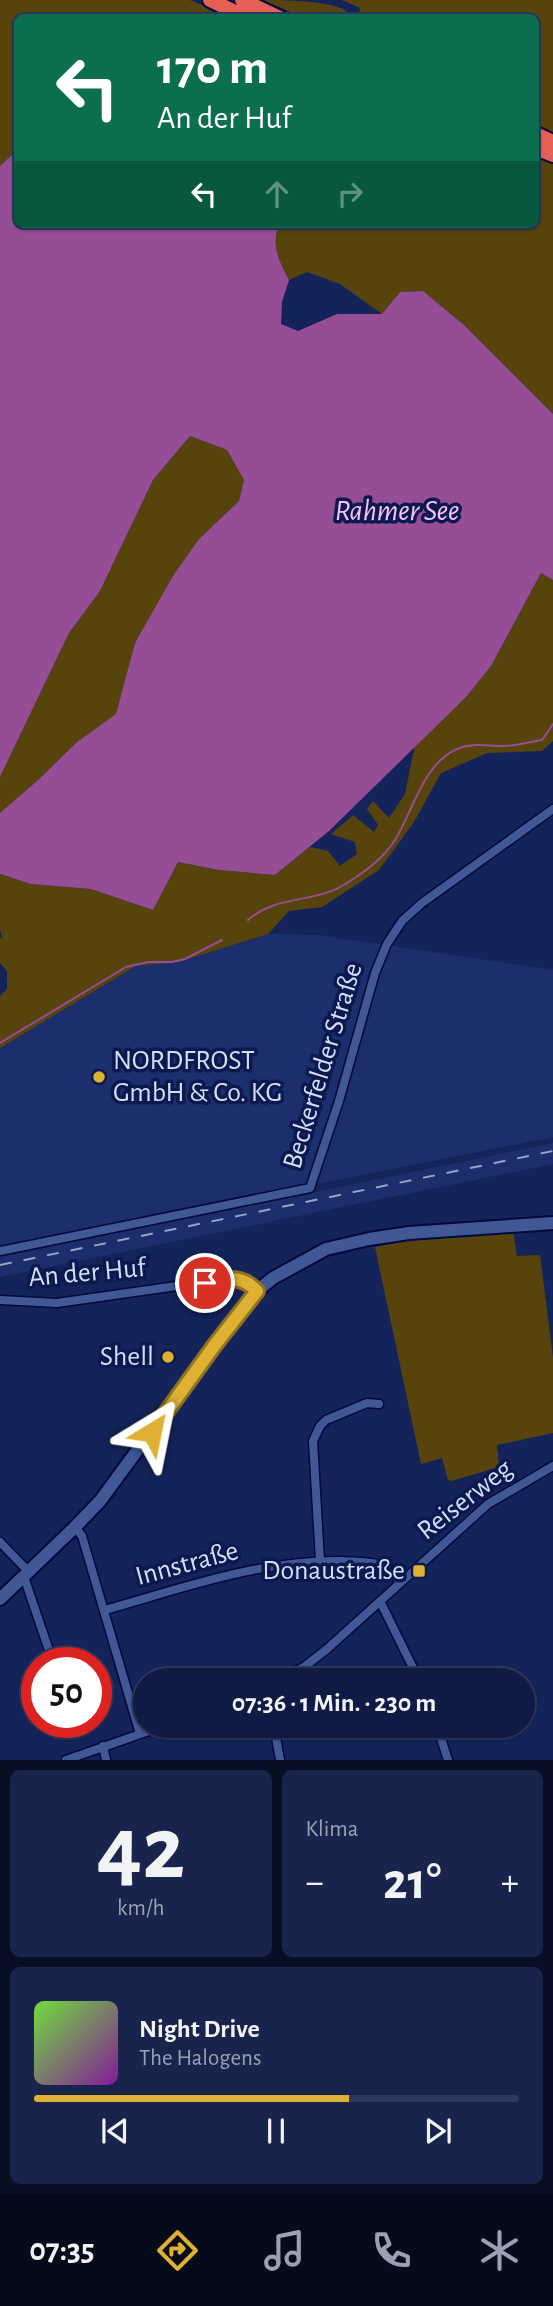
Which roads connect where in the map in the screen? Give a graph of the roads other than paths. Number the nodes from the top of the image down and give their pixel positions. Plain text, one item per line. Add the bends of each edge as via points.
1 (210, 0) edge
2 (242, 0) edge
3 (240, 14) edge
4 (272, 14) edge
5 (553, 809) edge
6 (553, 1223) edge
7 (0, 1251) edge
8 (257, 1291) junction
9 (0, 1300) edge
10 (379, 1404) dead end
11 (553, 1466) edge
12 (75, 1527) junction
13 (0, 1542) edge
14 (320, 1561) junction
15 (27, 1575) junction
16 (400, 1582) junction
17 (0, 1599) edge
18 (380, 1601) junction
19 (105, 1610) junction
20 (48, 1647) edge
21 (302, 1668) edge
22 (413, 1668) edge
23 (133, 1706) edge
24 (133, 1737) edge
25 (276, 1738) edge
26 (441, 1738) edge
27 (103, 1746) junction
28 (66, 1760) edge
29 (106, 1760) edge
30 (280, 1760) edge
31 (448, 1760) edge

1 - 3 highway
2 - 4 highway
5 - 7 street, Beckerfelder Straße via 422,902 387,944 310,1188
6 - 8 main road via 409,1233 327,1249
8 - 9 street, An der Huf via 245,1280 233,1278 57,1304
8 - 12 main road via 108,1490
10 - 14 street via 367,1403 326,1420 313,1441
11 - 16 street, Reiserweg via 488,1504
12 - 15 main road
12 - 19 street via 82,1536
13 - 15 street
14 - 16 street, Innstraße via 382,1565
14 - 19 street, Innstraße via 237,1573
15 - 17 main road
15 - 20 street
16 - 18 street, Reiserweg
18 - 21 street, Reiserweg
18 - 22 street
19 - 23 street
24 - 27 street
25 - 30 street
26 - 31 street
27 - 28 street
27 - 29 street

